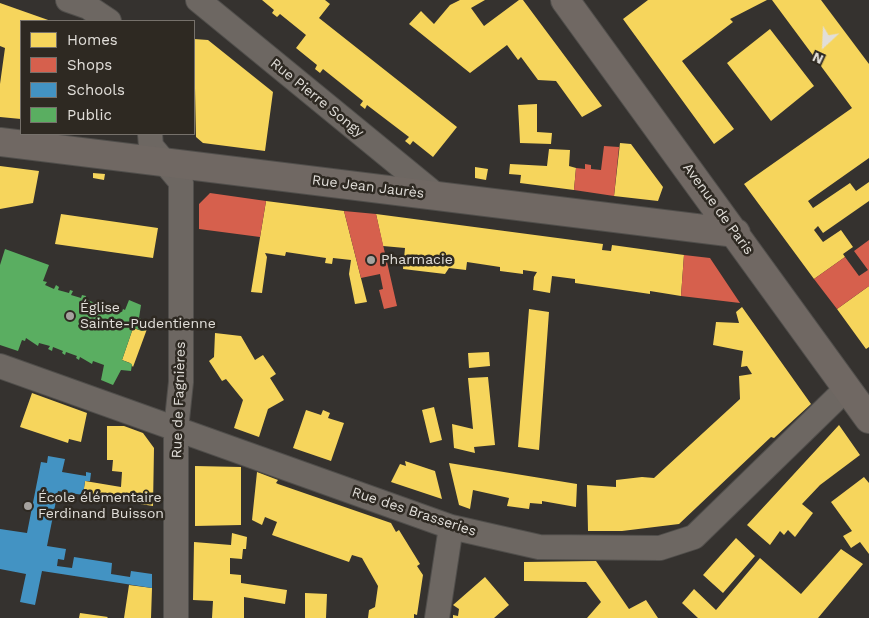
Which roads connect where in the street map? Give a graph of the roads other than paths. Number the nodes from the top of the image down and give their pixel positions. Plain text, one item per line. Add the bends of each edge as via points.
1 (68, 0) edge
2 (198, 0) edge
3 (565, 0) edge
4 (108, 20) edge
5 (150, 135) edge
6 (0, 142) edge
7 (173, 172) junction
8 (436, 195) junction
9 (736, 232) junction
10 (0, 366) edge
11 (846, 389) junction
12 (869, 419) edge
13 (176, 429) junction
14 (451, 527) junction
15 (176, 618) edge
16 (437, 618) edge

1 - 4 street via 88,7
2 - 8 street, Rue Pierre Songy
3 - 9 main road, Avenue de Paris
5 - 7 street via 150,146
6 - 7 main road, Rue Jean Jaurès
7 - 8 main road, Rue Jean Jaurès
7 - 13 street, Rue de Fagnières via 181,382
8 - 9 main road, Rue Jean Jaurès
9 - 11 main road, Avenue de Paris
10 - 13 street, Rue des Brasseries
11 - 12 main road, Avenue de Paris
11 - 14 street, Rue des Brasseries via 694,537 660,548 539,547
13 - 14 street, Rue des Brasseries
13 - 15 street, Rue de Fagnières
14 - 16 street

